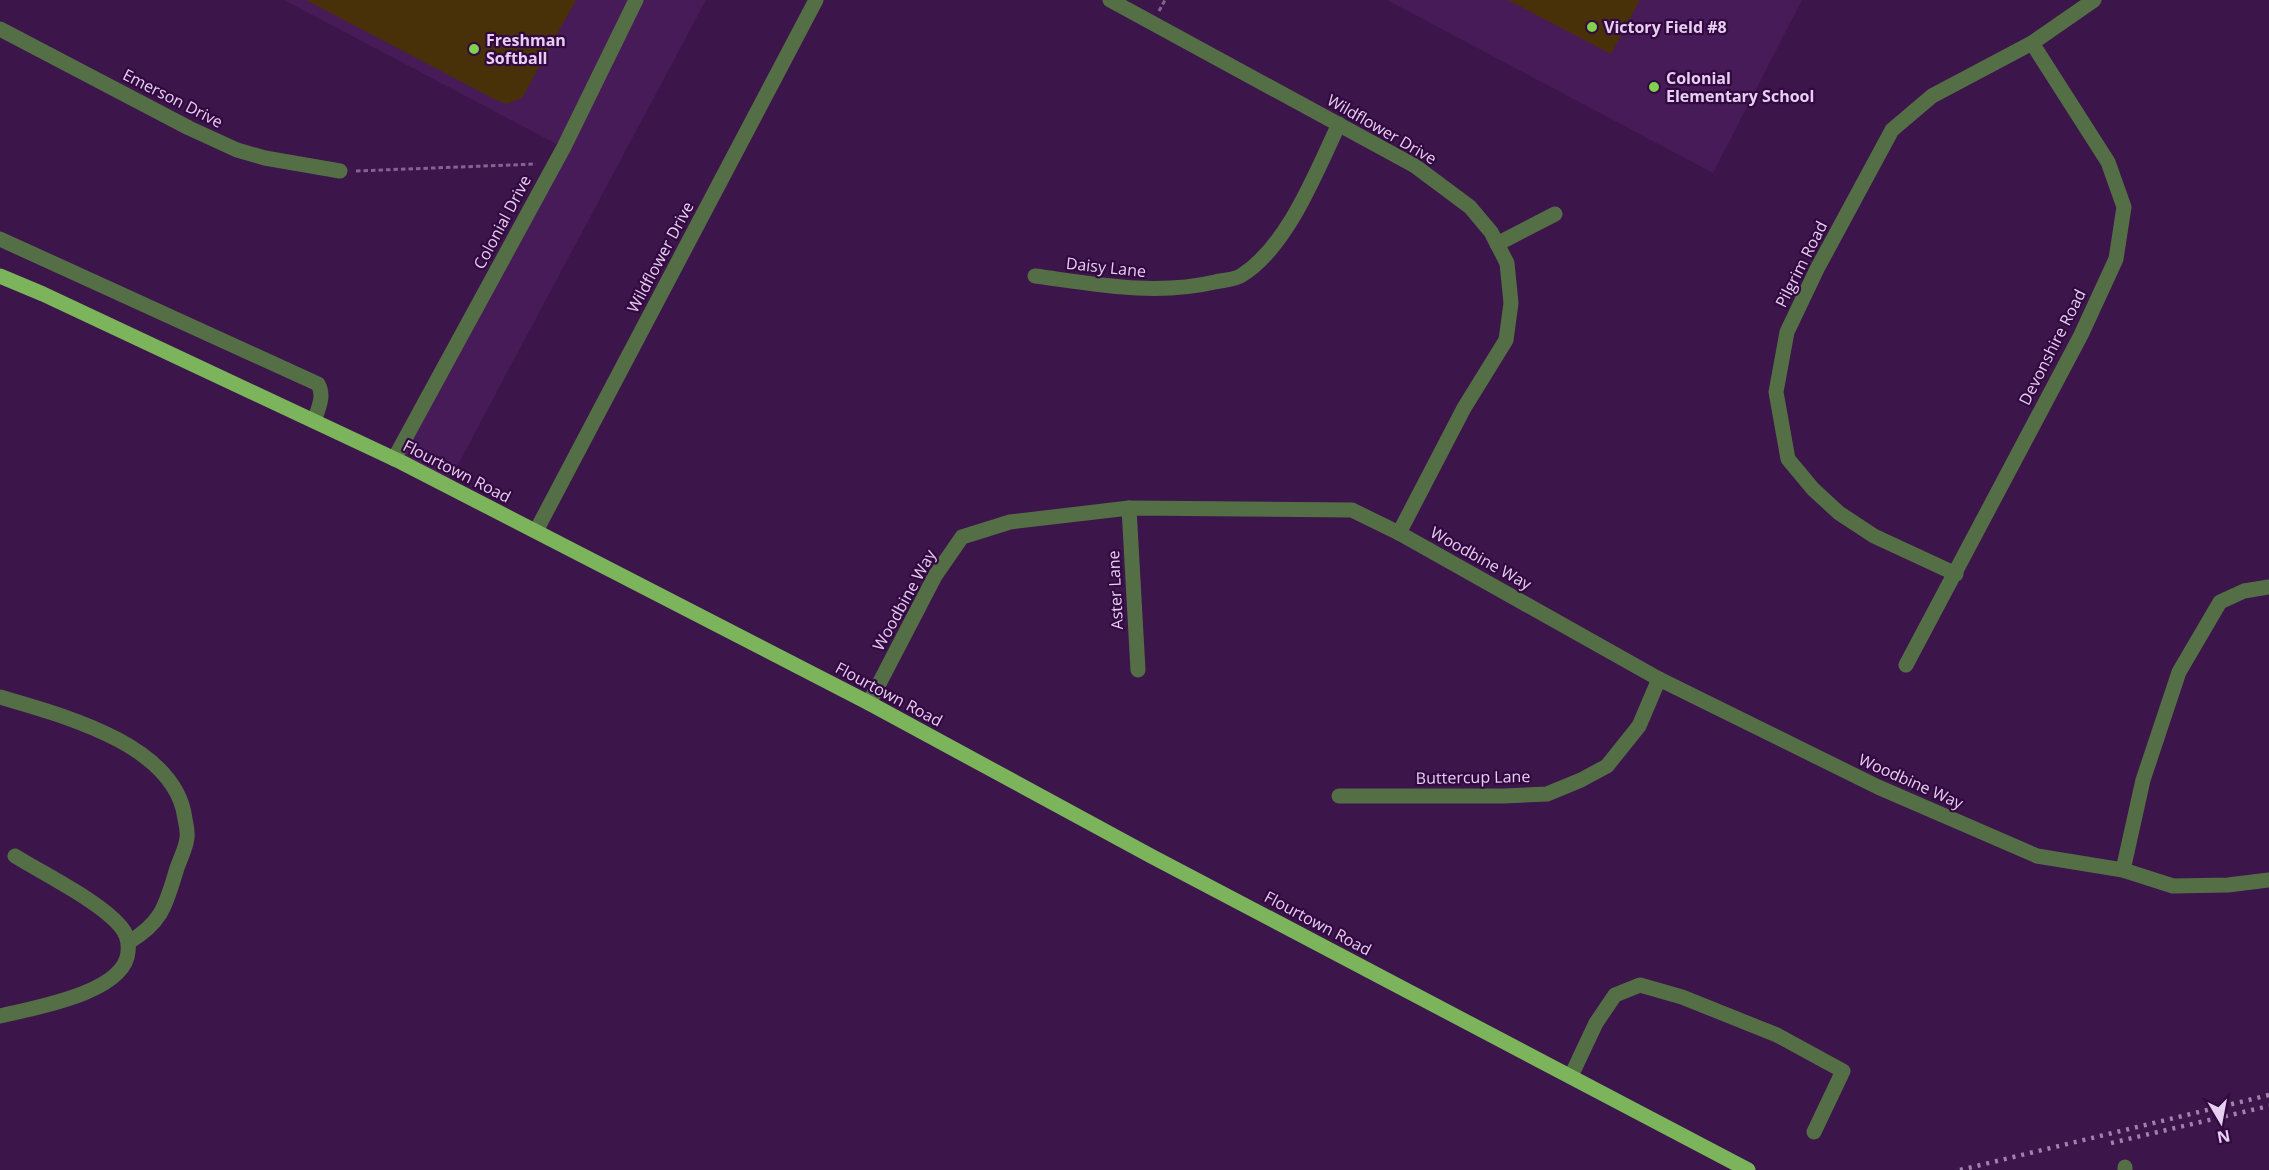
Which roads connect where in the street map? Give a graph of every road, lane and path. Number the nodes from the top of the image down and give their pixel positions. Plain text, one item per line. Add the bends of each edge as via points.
1 (636, 0) edge
2 (816, 0) edge
3 (1110, 0) edge
4 (2094, 0) edge
5 (0, 29) edge
6 (2032, 43) junction
7 (1339, 124) junction
8 (554, 163) junction
9 (340, 171) joint
10 (1555, 214) dead end
11 (0, 239) edge
12 (1497, 244) junction
13 (0, 276) edge
14 (1035, 276) dead end
15 (314, 422) junction
16 (394, 459) junction
17 (1129, 508) junction
18 (536, 531) junction
19 (1399, 533) junction
20 (1956, 574) junction
21 (2269, 587) edge
22 (1906, 665) dead end
23 (1138, 670) dead end
24 (1659, 679) junction
25 (0, 697) edge
26 (869, 703) junction
27 (1339, 796) dead end
28 (15, 856) dead end
29 (2123, 870) junction
30 (2269, 880) edge
31 (129, 942) junction
32 (0, 1016) edge
33 (1571, 1076) junction
34 (1814, 1132) dead end
35 (1748, 1170) edge

1 - 8 street, Colonial Drive
2 - 18 street, Wildflower Drive
3 - 7 street, Wildflower Drive
4 - 6 street, Pilgrim Road
5 - 9 street, Emerson Drive via 237,150
6 - 20 street, Devonshire Road via 2108,162 2124,207 2116,259 2081,335
6 - 20 street, Pilgrim Road via 1932,96 1892,130 1787,332 1776,392 1788,459 1812,489 1874,536
7 - 12 street, Wildflower Drive via 1415,166 1470,207
7 - 14 street, Daisy Lane via 1297,211 1268,252 1240,276 1201,286 1146,290
8 - 9 path
8 - 16 street, Colonial Drive
10 - 12 street
11 - 15 street via 318,384 322,398
12 - 19 street, Wildflower Drive via 1507,263 1511,303 1506,340 1464,408
13 - 15 main road, Flourtown Road
15 - 16 main road, Flourtown Road
16 - 18 main road, Flourtown Road
17 - 19 street, Woodbine Way via 1352,510
17 - 23 street, Aster Lane
17 - 26 street, Woodbine Way via 1010,522 962,537 935,576
18 - 26 main road, Flourtown Road
19 - 24 street, Woodbine Way
20 - 22 street, Devonshire Road
21 - 29 street via 2244,591 2220,602 2179,672 2143,780
24 - 27 street, Buttercup Lane via 1639,726 1607,766 1547,794
24 - 29 street, Woodbine Way via 1878,787 2037,856
25 - 31 street via 113,737 152,762 172,783 184,809 187,837 159,918
26 - 33 main road, Flourtown Road
28 - 31 street via 106,912 123,928
29 - 30 street, Woodbine Way via 2173,885
31 - 32 street via 128,959 120,972 107,981 82,995
33 - 34 street via 1596,1023 1615,995 1640,985 1682,997 1777,1035 1843,1071
33 - 35 main road, Flourtown Road

